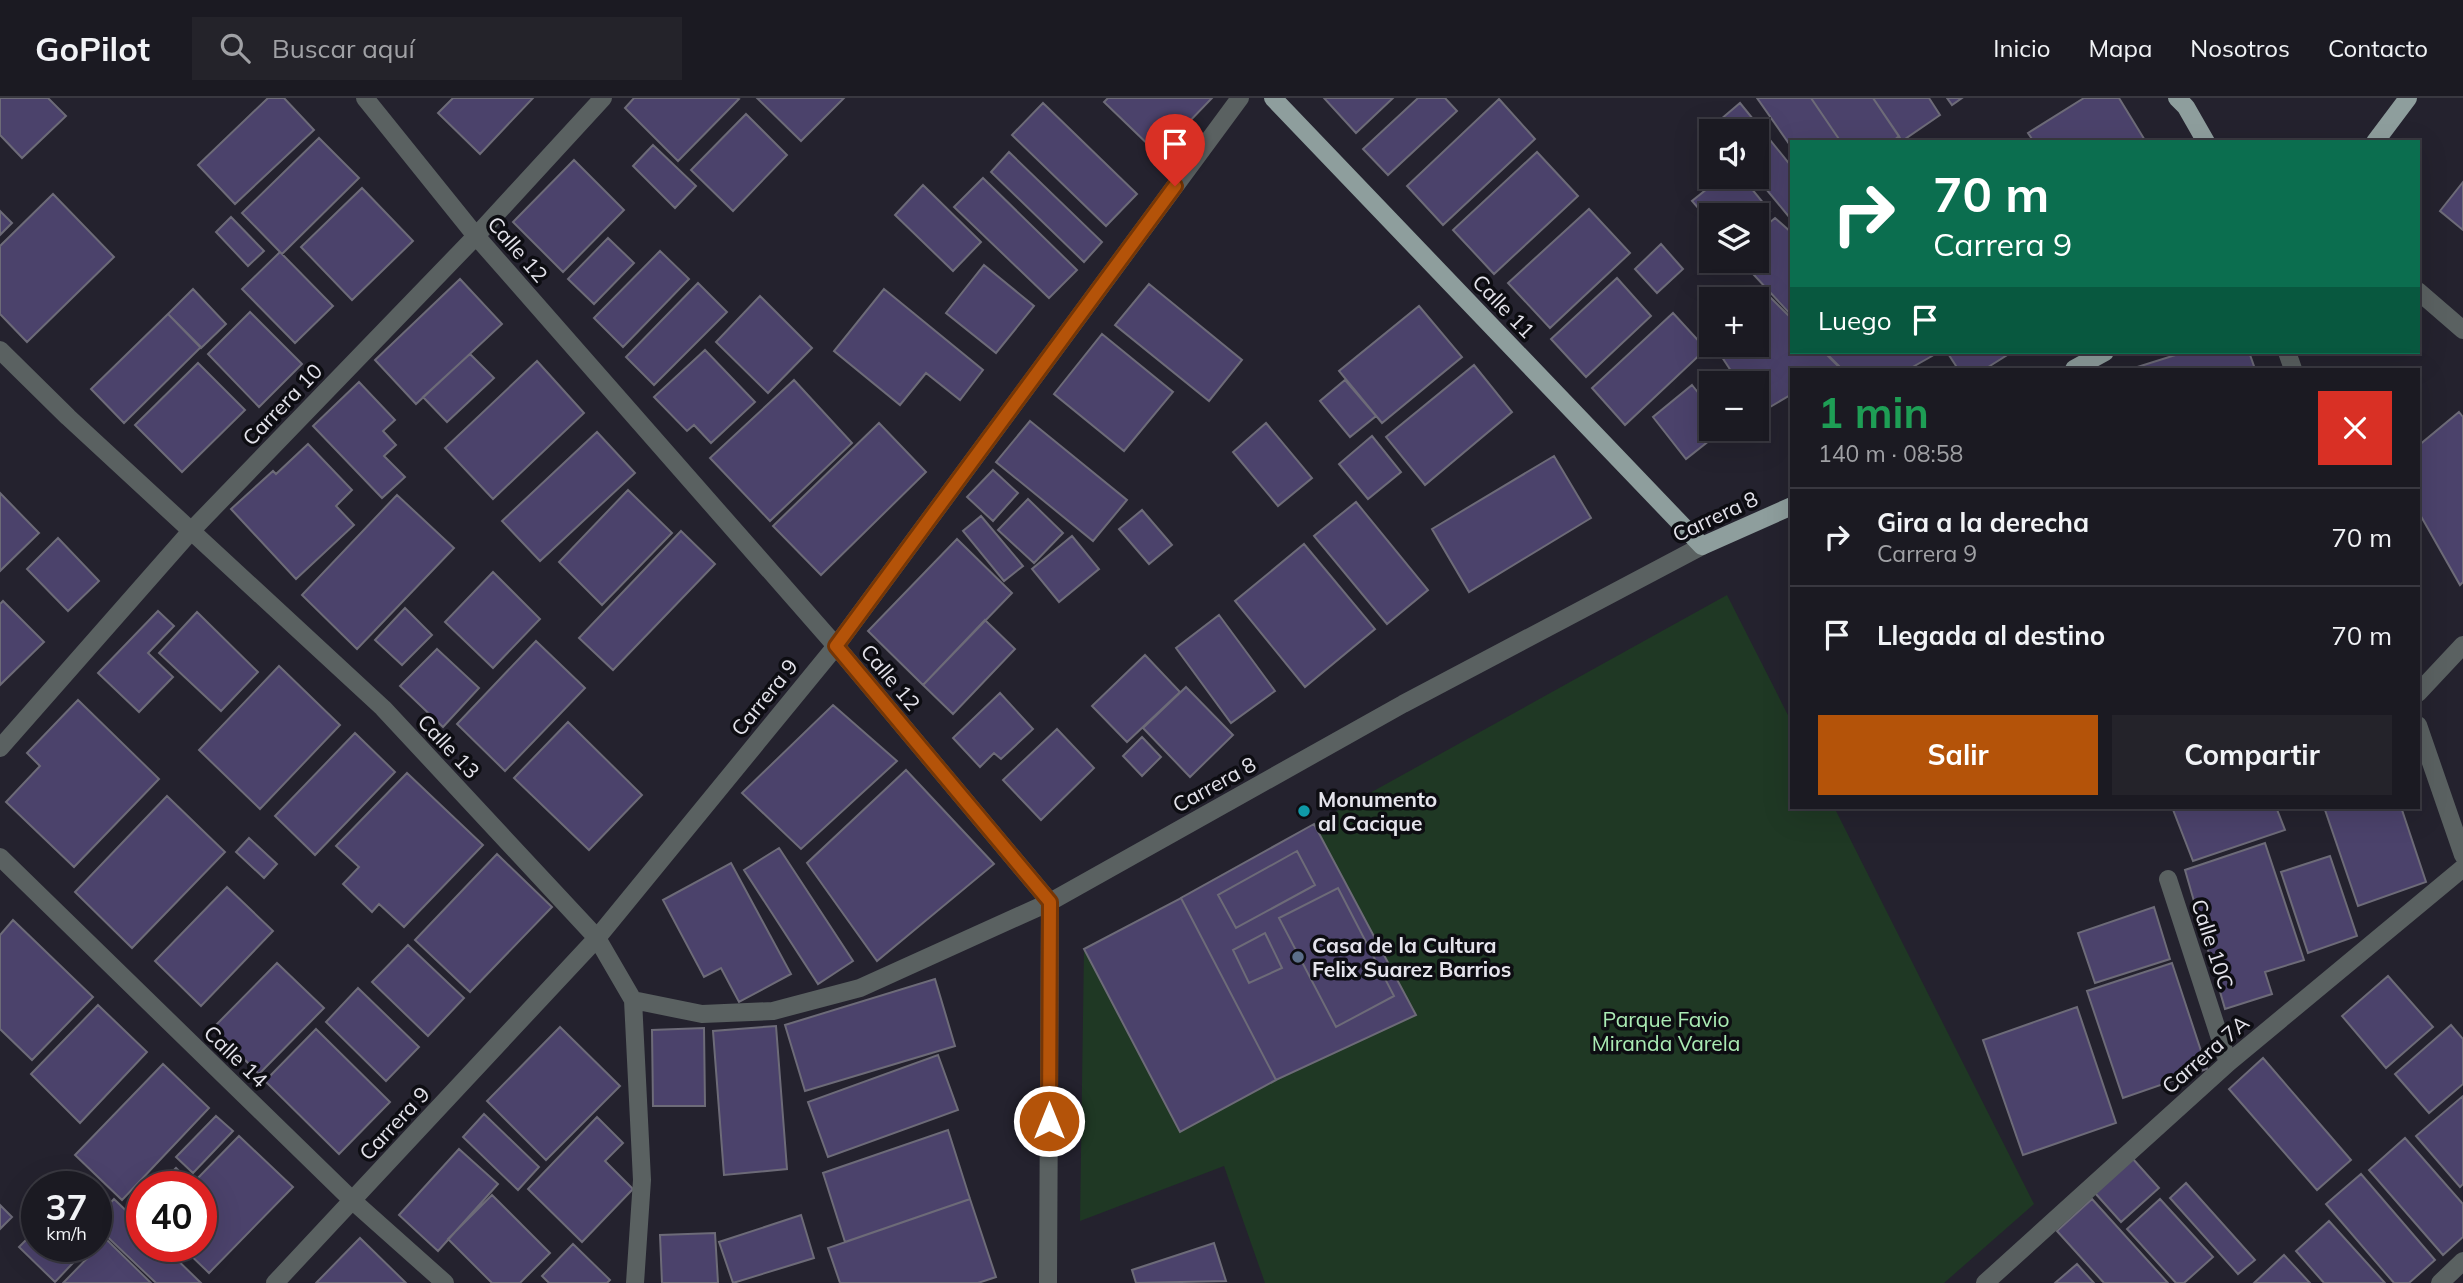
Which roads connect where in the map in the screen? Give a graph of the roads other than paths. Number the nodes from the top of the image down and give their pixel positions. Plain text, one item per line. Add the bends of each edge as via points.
1 (365, 98) edge
2 (603, 98) edge
3 (1240, 98) edge
4 (1273, 98) edge
5 (2177, 98) edge
6 (2408, 98) edge
7 (2205, 140) edge
8 (2376, 140) edge
9 (476, 236) junction
10 (2420, 293) edge
11 (2463, 330) edge
12 (0, 350) edge
13 (2101, 354) edge
14 (2076, 368) edge
15 (1790, 507) edge
16 (191, 531) junction
17 (1702, 546) junction
18 (2463, 645) edge
19 (836, 646) junction
20 (2420, 691) edge
21 (2420, 732) edge
22 (0, 748) edge
23 (2463, 855) edge
24 (0, 857) edge
25 (2463, 868) edge
26 (2168, 879) dead end
27 (1050, 902) junction
28 (597, 938) junction
29 (633, 1000) junction
30 (2228, 1063) junction
31 (353, 1201) junction
32 (2463, 1261) edge
33 (275, 1283) edge
34 (445, 1283) edge
35 (635, 1283) edge
36 (1048, 1283) edge
37 (1985, 1283) edge
38 (2440, 1283) edge

1 - 9 street, Calle 12
2 - 9 street, Carrera 10
3 - 19 street, Carrera 9
4 - 17 main road, Calle 11
5 - 7 main road
6 - 8 main road
9 - 16 street, Carrera 10
9 - 19 street, Calle 12
10 - 11 street
12 - 16 street, Calle 13
13 - 14 main road
15 - 17 main road, Carrera 8
16 - 22 street, Carrera 10
16 - 28 street, Calle 13 via 383,708
17 - 27 street, Carrera 8 via 1403,704
18 - 20 street
19 - 27 street, Calle 12
19 - 28 street, Carrera 9
21 - 23 street
24 - 31 street, Calle 14
25 - 30 street, Carrera 7A
26 - 30 street, Calle 10C
27 - 29 street, Carrera 8 via 860,988 773,1011 702,1014
27 - 36 street
28 - 29 street, Calle 13
28 - 31 street, Carrera 9
29 - 35 street, Calle 13 via 642,1180
30 - 37 street, Carrera 7A
31 - 33 street, Carrera 9
31 - 34 street, Calle 14
32 - 38 street

